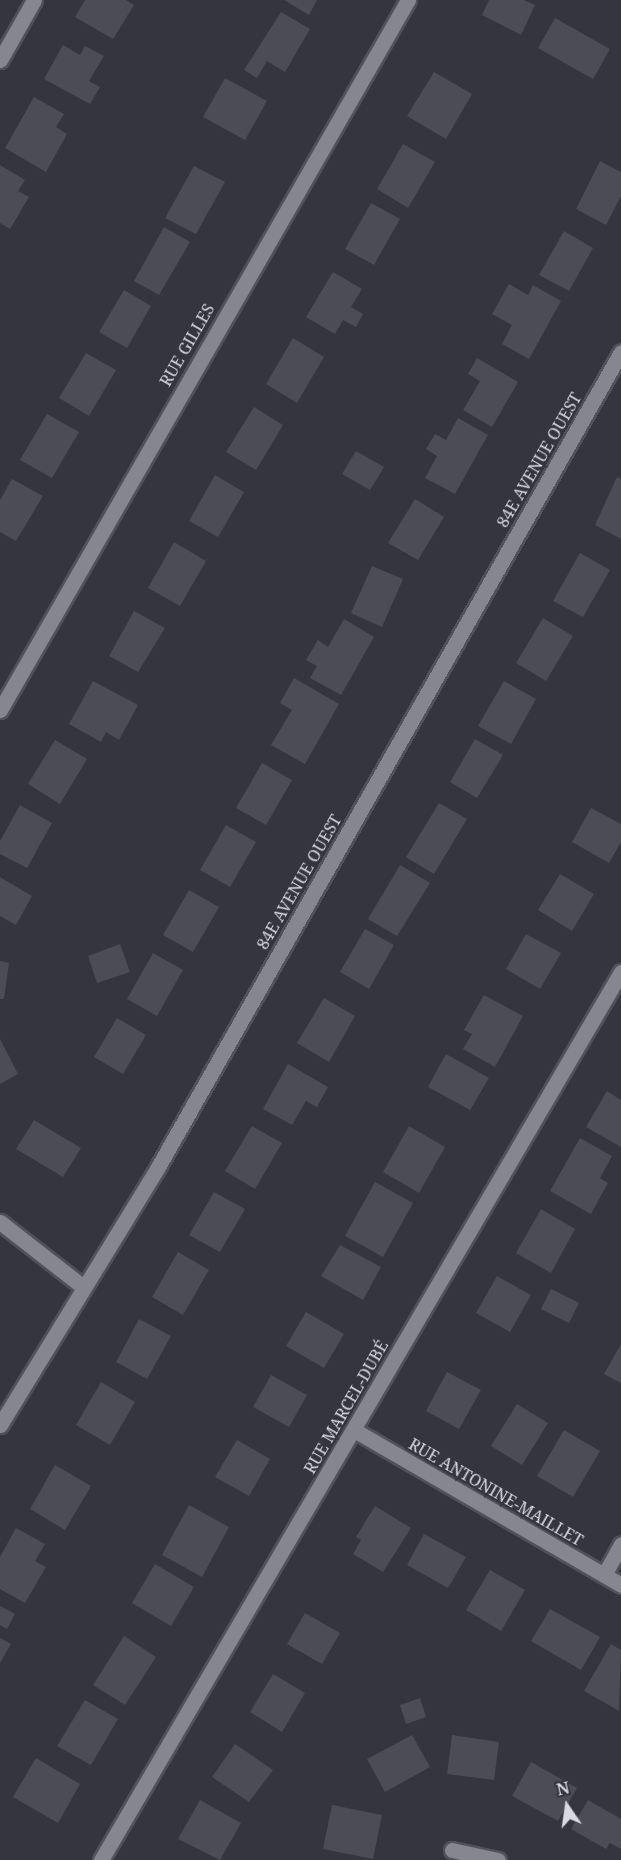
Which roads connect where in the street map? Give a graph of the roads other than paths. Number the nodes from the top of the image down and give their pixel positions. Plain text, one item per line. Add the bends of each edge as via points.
1 (34, 0) edge
2 (408, 0) edge
3 (0, 60) edge
4 (621, 352) edge
5 (0, 710) edge
6 (621, 972) edge
7 (0, 1222) edge
8 (82, 1286) junction
9 (0, 1425) edge
10 (354, 1430) junction
11 (621, 1544) edge
12 (604, 1575) junction
13 (621, 1585) edge
14 (452, 1850) dead end
15 (101, 1860) edge
16 (498, 1860) edge

1 - 3 street
2 - 5 street, RUE GILLES
4 - 8 street, 84E AVENUE OUEST via 158,1167
6 - 10 street, RUE MARCEL-DUBÉ
7 - 8 street
8 - 9 street, 84E AVENUE OUEST
10 - 12 street, RUE ANTONINE-MAILLET
10 - 15 street, RUE MARCEL-DUBÉ
11 - 12 street
12 - 13 street, RUE ANTONINE-MAILLET
14 - 16 street

